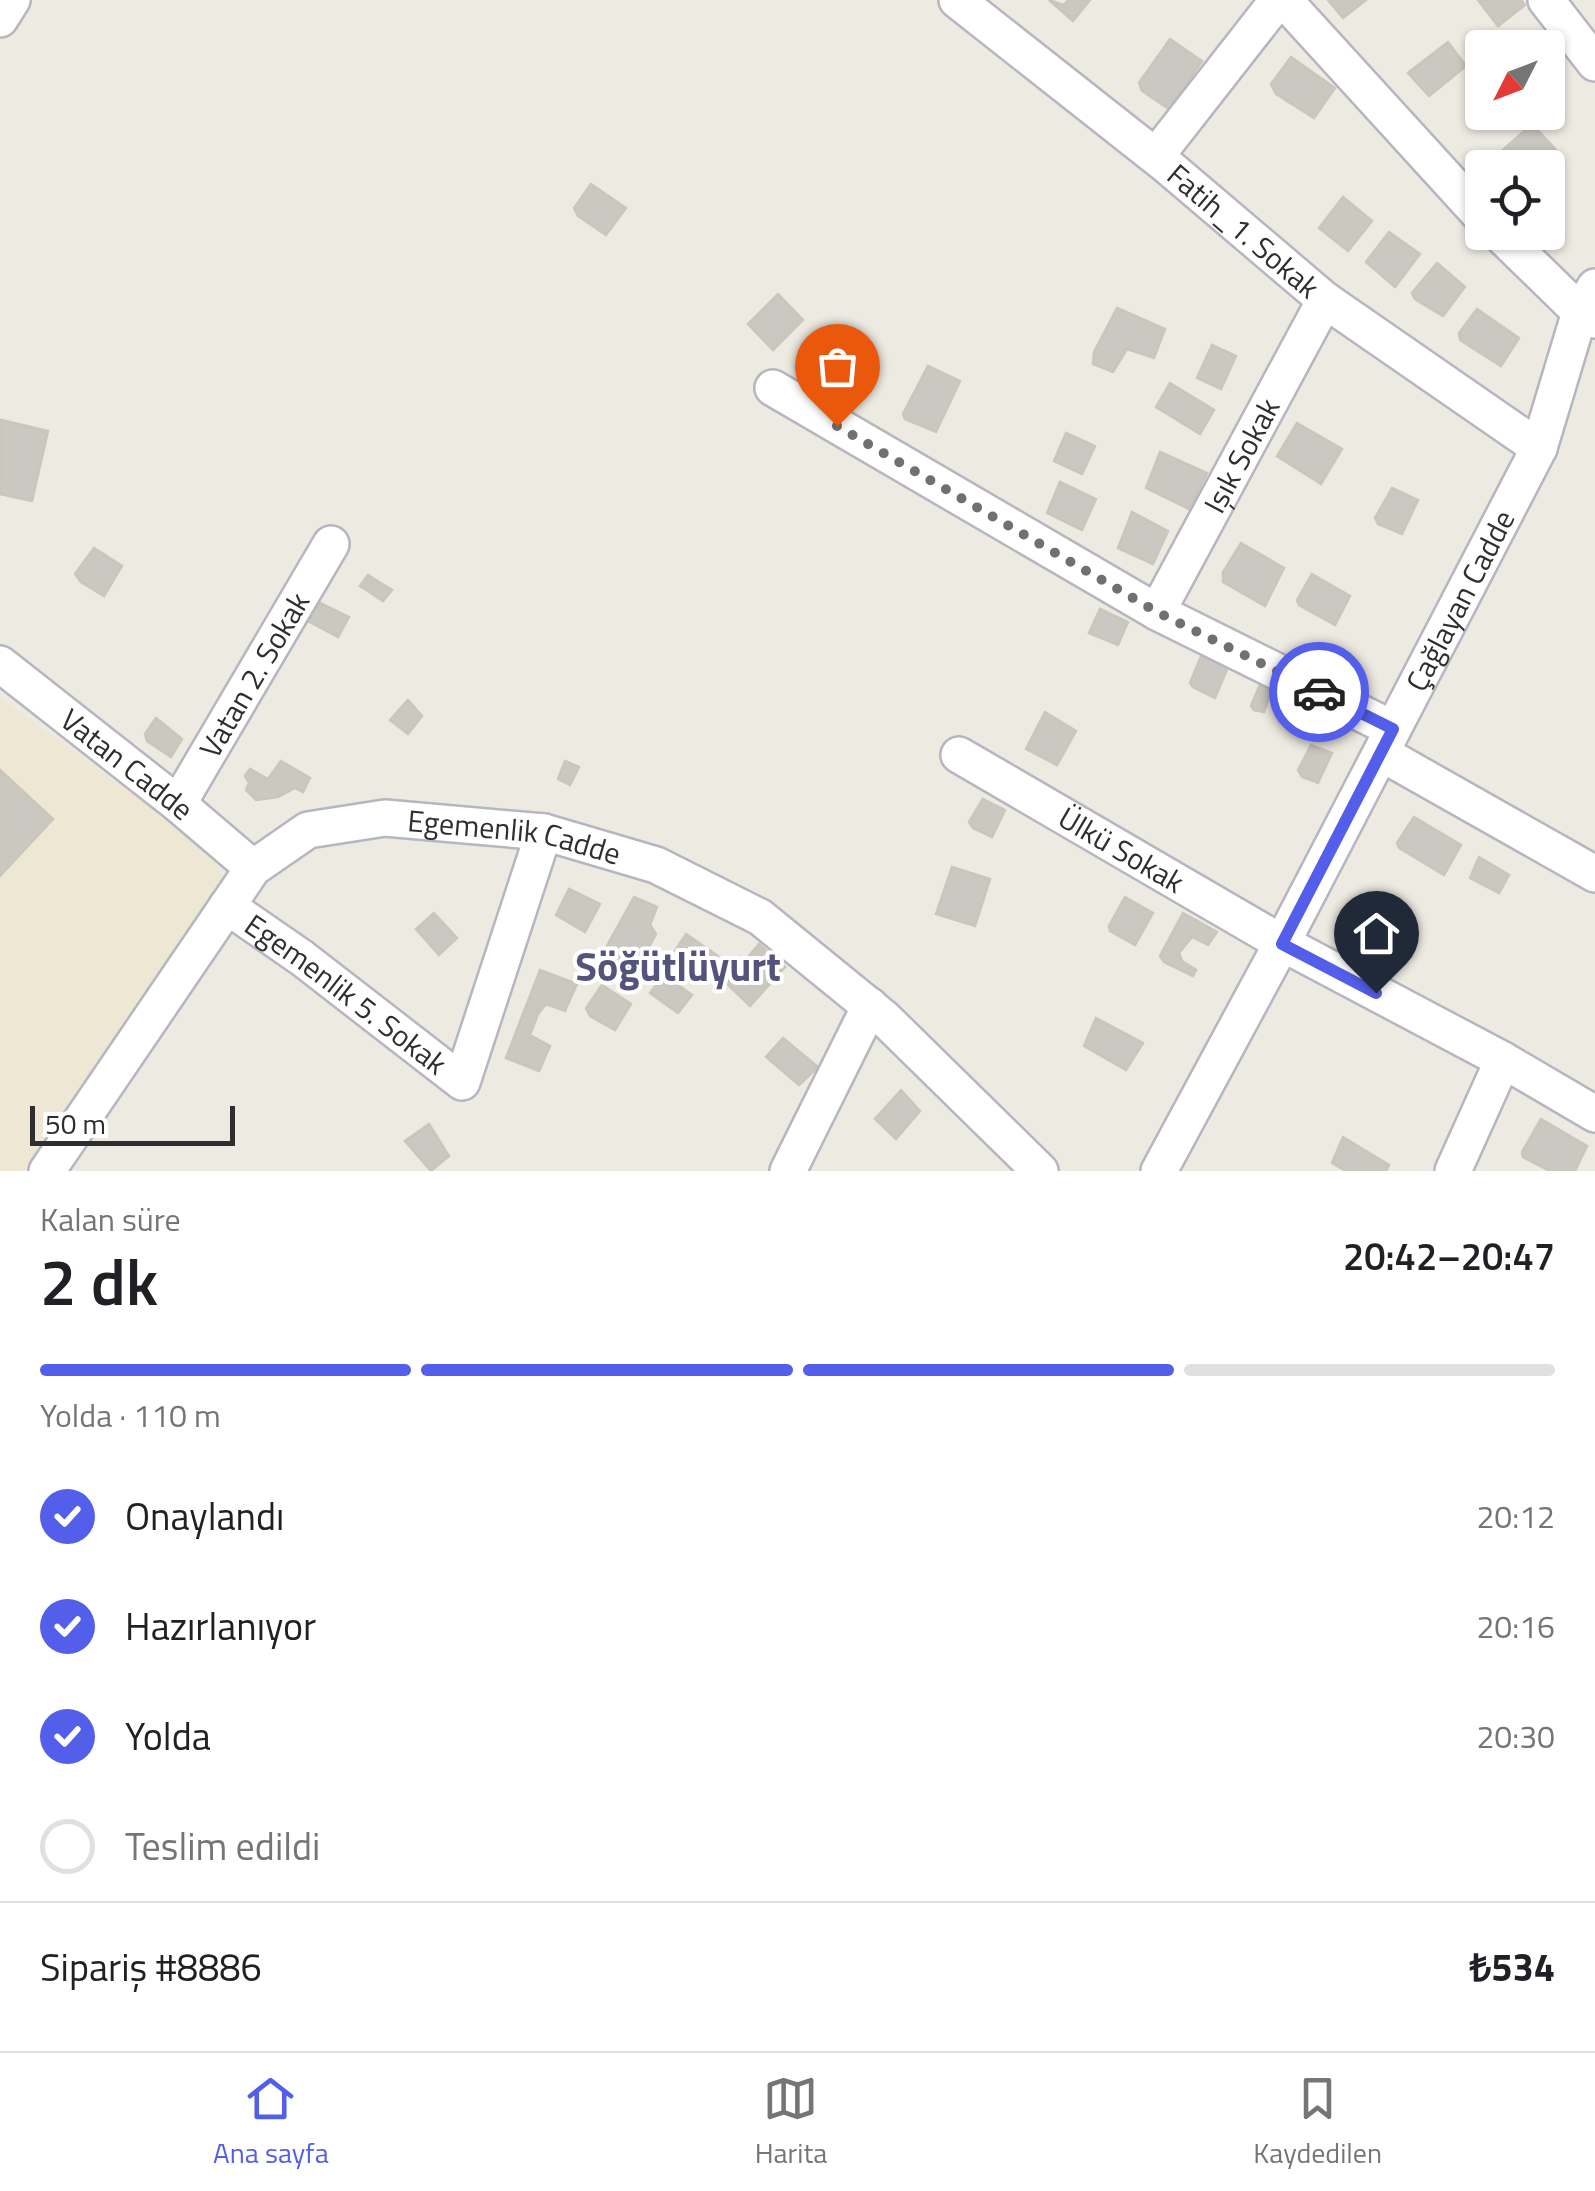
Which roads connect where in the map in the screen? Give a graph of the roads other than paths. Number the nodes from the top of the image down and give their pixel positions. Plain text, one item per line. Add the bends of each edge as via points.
1 (12, 0) edge
2 (957, 0) edge
3 (1281, 0) edge
4 (1546, 0) edge
5 (0, 19) edge
6 (1595, 63) edge
7 (1156, 156) junction
8 (1465, 199) edge
9 (1520, 250) edge
10 (1324, 300) junction
11 (1590, 306) edge
12 (773, 388) dead end
13 (1539, 448) junction
14 (331, 544) dead end
15 (1157, 612) junction
16 (0, 664) edge
17 (1387, 741) junction
18 (959, 754) dead end
19 (178, 804) junction
20 (544, 832) junction
21 (253, 868) junction
22 (1595, 874) edge
23 (227, 906) junction
24 (1282, 944) junction
25 (870, 1006) junction
26 (1502, 1060) junction
27 (1595, 1114) edge
28 (56, 1167) edge
29 (788, 1171) edge
30 (1040, 1171) edge
31 (1159, 1171) edge
32 (1453, 1171) edge

1 - 5 street
2 - 7 street, Fatih_1. Sokak
3 - 7 street
3 - 8 street
4 - 6 street
7 - 10 street, Fatih_1. Sokak
9 - 11 street
10 - 13 street, Fatih_1. Sokak
10 - 15 street, Işık Sokak
11 - 13 street, Çağlayan Cadde
12 - 15 street
13 - 17 street, Çağlayan Cadde
14 - 19 street, Vatan 2. Sokak
15 - 17 street
16 - 19 street, Vatan Cadde
17 - 22 street
17 - 24 street, Çağlayan Cadde
18 - 24 street, Ülkü Sokak
19 - 21 street, Vatan Cadde
20 - 21 street, Egemenlik Cadde via 384,818 308,830
20 - 23 street, Egemenlik 5. Sokak via 462,1082
20 - 25 street, Egemenlik Cadde via 656,865 760,917
21 - 23 street, Egemenlik Cadde
23 - 28 street, Egemenlik Cadde
24 - 26 street, Ülkü Sokak
24 - 31 street, Çağlayan Cadde
25 - 29 street
25 - 30 street, Egemenlik Cadde
26 - 27 street, Ülkü Sokak
26 - 32 street

